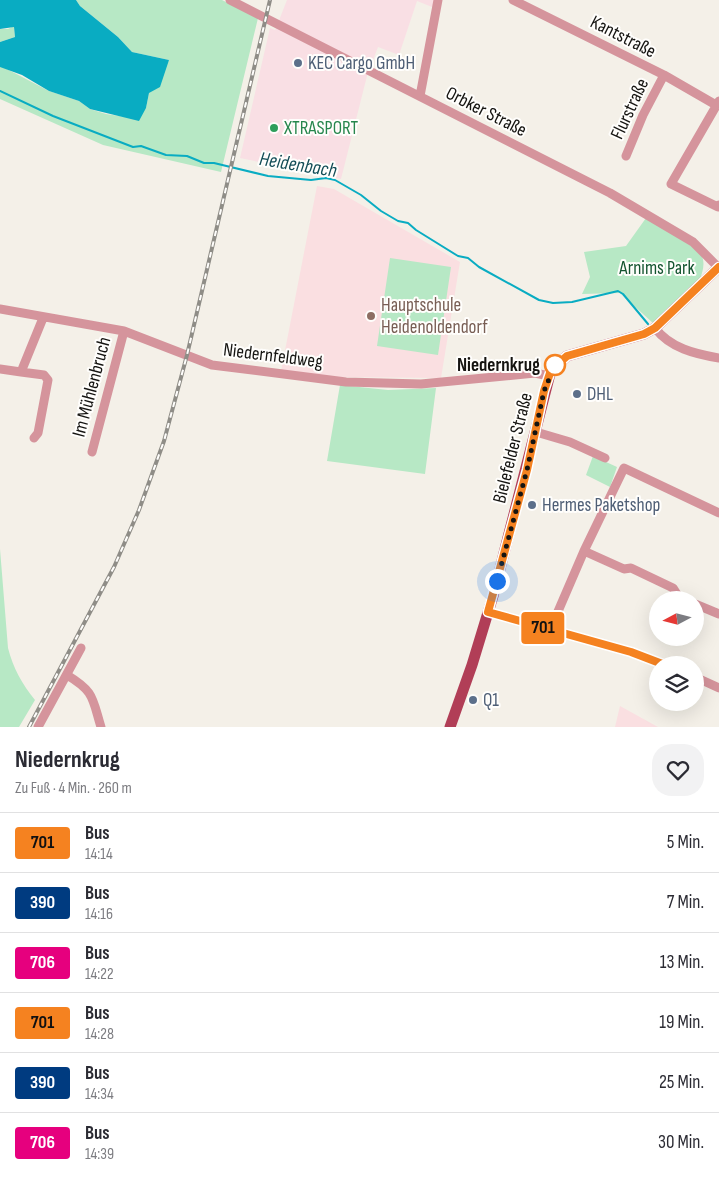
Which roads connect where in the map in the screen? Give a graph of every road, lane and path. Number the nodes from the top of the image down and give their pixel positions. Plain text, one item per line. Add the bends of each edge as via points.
1 (230, 0) edge
2 (438, 0) edge
3 (514, 0) edge
4 (664, 75) junction
5 (420, 96) junction
6 (718, 103) edge
7 (626, 156) dead end
8 (719, 205) edge
9 (719, 267) edge
10 (0, 309) edge
11 (43, 318) junction
12 (655, 328) junction
13 (124, 331) junction
14 (719, 358) edge
15 (0, 369) edge
16 (21, 372) junction
17 (549, 376) junction
18 (536, 432) junction
19 (34, 438) dead end
20 (92, 452) dead end
21 (604, 458) dead end
22 (719, 512) edge
23 (584, 551) junction
24 (675, 591) edge
25 (704, 608) edge
26 (488, 612) junction
27 (719, 614) edge
28 (550, 630) junction
29 (80, 648) dead end
30 (649, 659) edge
31 (67, 675) junction
32 (704, 681) edge
33 (719, 688) edge
34 (38, 727) edge
35 (101, 727) edge
36 (450, 727) edge

1 - 5 street, Orbker Straße
2 - 5 street
3 - 4 street, Kantstraße
4 - 6 street, Kantstraße
4 - 7 street, Flurstraße
5 - 9 street, Orbker Straße via 610,193 693,242
6 - 8 street via 671,184
9 - 12 main road, Bielefelder Straße
10 - 11 street, Niedernfeldweg
11 - 13 street, Niedernfeldweg
11 - 16 street
12 - 14 street via 668,342 701,358
12 - 17 main road, Bielefelder Straße via 625,341 567,356 553,367
13 - 17 street, Niedernfeldweg via 212,364 346,382 421,384 535,373
13 - 20 street, Im Mühlenbruch
15 - 16 street
16 - 19 street via 44,376 48,380 38,433
17 - 18 main road, Bielefelder Straße
18 - 21 street via 570,442
18 - 26 main road, Bielefelder Straße
22 - 23 street via 624,468
23 - 24 street via 624,569 631,568
23 - 28 street
25 - 27 street
26 - 28 street
26 - 36 main road, Bielefelder Straße
28 - 30 street
29 - 31 street
31 - 34 street
31 - 35 street via 85,686 92,696
32 - 33 street

